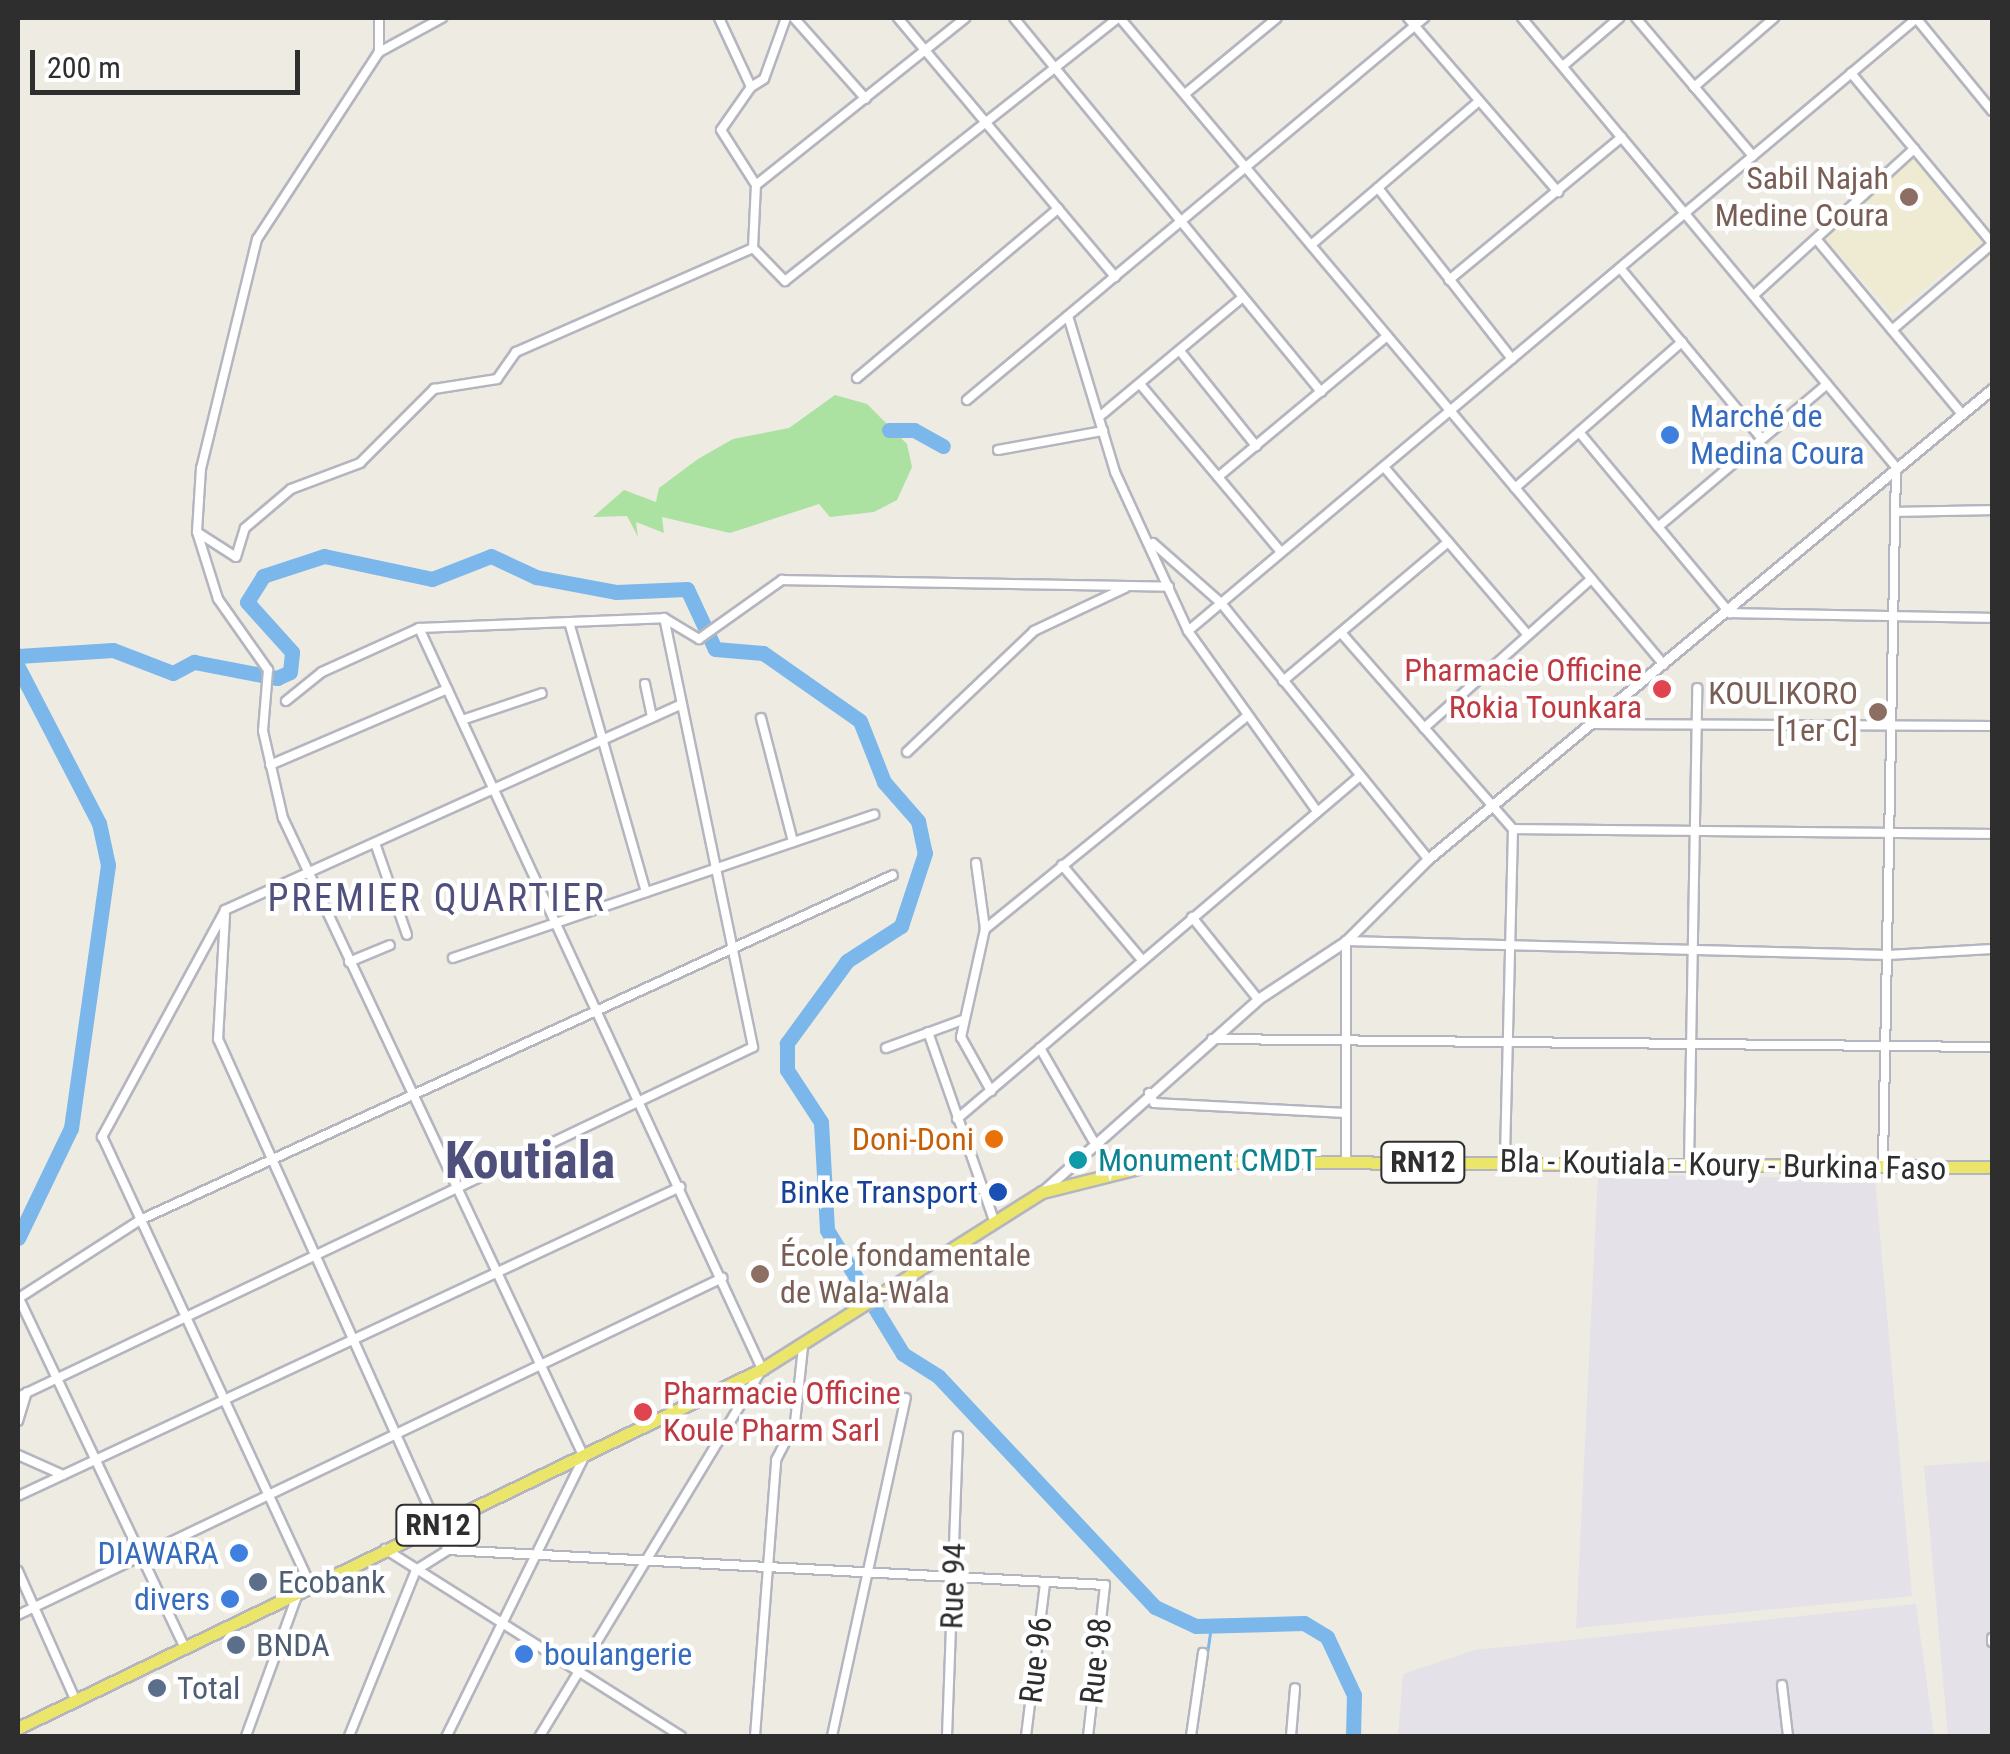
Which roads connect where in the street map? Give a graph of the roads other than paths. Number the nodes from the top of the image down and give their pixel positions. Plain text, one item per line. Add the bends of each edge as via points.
1 (379, 18) edge
2 (442, 18) edge
3 (719, 18) edge
4 (786, 18) edge
5 (794, 18) edge
6 (898, 18) edge
7 (965, 18) edge
8 (1014, 18) edge
9 (1119, 18) edge
10 (1277, 18) edge
11 (1424, 18) edge
12 (1522, 18) edge
13 (1619, 18) edge
14 (1636, 18) edge
15 (1774, 18) edge
16 (1916, 18) edge
17 (1411, 21) edge
18 (925, 50) junction
19 (379, 52) junction
20 (1563, 66) junction
21 (1057, 70) junction
22 (1851, 73) junction
23 (750, 87) junction
24 (1694, 87) junction
25 (1184, 94) junction
26 (866, 98) junction
27 (1479, 101) junction
28 (1992, 111) edge
29 (990, 127) junction
30 (1622, 138) junction
31 (1914, 149) junction
32 (1752, 156) junction
33 (1246, 167) junction
34 (756, 186) junction
35 (1378, 188) junction
36 (1558, 192) junction
37 (1058, 209) junction
38 (1684, 214) junction
39 (1180, 222) junction
40 (1816, 240) junction
41 (1992, 244) edge
42 (1311, 245) junction
43 (753, 248) junction
44 (1620, 268) junction
45 (1115, 277) junction
46 (1450, 280) junction
47 (1754, 295) junction
48 (1243, 297) junction
49 (1068, 316) junction
50 (1892, 330) junction
51 (1388, 336) junction
52 (1682, 342) junction
53 (1180, 351) junction
54 (1512, 359) junction
55 (857, 378) dead end
56 (1140, 384) junction
57 (1827, 384) junction
58 (1992, 390) edge
59 (1321, 392) junction
60 (967, 400) dead end
61 (1450, 411) junction
62 (1961, 413) junction
63 (1100, 417) junction
64 (1103, 431) junction
65 (1579, 432) junction
66 (1762, 438) junction
67 (1256, 446) junction
68 (998, 450) dead end
69 (1384, 467) junction
70 (1896, 467) junction
71 (1218, 477) junction
72 (1515, 488) junction
73 (1992, 510) edge
74 (1895, 512) junction
75 (1658, 528) junction
76 (198, 532) junction
77 (1149, 540) junction
78 (1448, 542) junction
79 (1280, 551) junction
80 (1591, 579) junction
81 (1169, 587) junction
82 (1126, 588) junction
83 (1220, 603) junction
84 (1730, 613) junction
85 (1893, 616) junction
86 (664, 618) junction
87 (1992, 618) edge
88 (569, 622) junction
89 (418, 628) junction
90 (1188, 630) junction
91 (1527, 634) junction
92 (1343, 635) junction
93 (1664, 666) junction
94 (1284, 681) junction
95 (645, 684) dead end
96 (1697, 688) dead end
97 (447, 689) junction
98 (542, 693) dead end
99 (286, 701) dead end
100 (682, 704) junction
101 (1246, 716) junction
102 (652, 717) junction
103 (762, 718) dead end
104 (462, 720) junction
105 (1696, 723) junction
106 (1593, 724) junction
107 (1891, 725) junction
108 (1992, 726) edge
109 (1424, 728) junction
110 (600, 741) junction
111 (906, 752) dead end
112 (270, 765) junction
113 (1360, 776) junction
114 (494, 789) junction
115 (1316, 810) junction
116 (1495, 810) junction
117 (874, 815) dead end
118 (1513, 829) junction
119 (1694, 832) junction
120 (1889, 834) junction
121 (1992, 834) edge
122 (376, 842) junction
123 (792, 842) junction
124 (1428, 859) junction
125 (976, 863) dead end
126 (1062, 865) junction
127 (716, 870) junction
128 (308, 873) junction
129 (892, 875) dead end
130 (646, 892) junction
131 (225, 910) junction
132 (1192, 917) junction
133 (557, 922) junction
134 (985, 929) junction
135 (408, 935) dead end
136 (1346, 942) junction
137 (390, 945) dead end
138 (1511, 945) junction
139 (732, 948) junction
140 (1992, 949) edge
141 (1694, 950) junction
142 (1888, 955) junction
143 (453, 958) dead end
144 (1142, 960) junction
145 (349, 962) junction
146 (1258, 999) junction
147 (596, 1006) junction
148 (963, 1020) junction
149 (928, 1032) junction
150 (1212, 1039) junction
151 (1345, 1044) junction
152 (1508, 1044) junction
153 (1691, 1045) junction
154 (1885, 1046) junction
155 (1992, 1046) edge
156 (886, 1048) dead end
157 (1040, 1048) junction
158 (412, 1089) junction
159 (990, 1091) junction
160 (1149, 1093) junction
161 (640, 1100) junction
162 (1346, 1113) junction
163 (957, 1119) junction
164 (1093, 1140) junction
165 (266, 1160) junction
166 (1346, 1162) junction
167 (1505, 1162) junction
168 (1690, 1165) junction
169 (1883, 1166) junction
170 (1992, 1167) edge
171 (456, 1184) junction
172 (680, 1187) junction
173 (1042, 1192) junction
174 (140, 1220) junction
175 (994, 1223) junction
176 (310, 1251) junction
177 (500, 1270) junction
178 (722, 1278) junction
179 (19, 1305) edge
180 (185, 1314) junction
181 (350, 1336) junction
182 (803, 1347) junction
183 (542, 1364) junction
184 (762, 1369) junction
185 (55, 1375) junction
186 (28, 1390) junction
187 (18, 1396) edge
188 (906, 1398) dead end
189 (225, 1402) junction
190 (18, 1420) edge
191 (394, 1434) junction
192 (958, 1436) dead end
193 (18, 1455) edge
194 (584, 1457) junction
195 (94, 1460) junction
196 (63, 1475) junction
197 (268, 1495) junction
198 (18, 1496) edge
199 (438, 1526) junction
200 (385, 1549) junction
201 (448, 1550) junction
202 (140, 1556) junction
203 (648, 1558) junction
204 (540, 1559) junction
205 (416, 1570) junction
206 (18, 1571) edge
207 (764, 1571) junction
208 (867, 1575) junction
209 (953, 1579) junction
210 (1045, 1583) junction
211 (304, 1585) junction
212 (33, 1607) junction
213 (18, 1614) edge
214 (504, 1626) junction
215 (184, 1646) junction
216 (1203, 1653) dead end
217 (578, 1674) junction
218 (1782, 1686) dead end
219 (1295, 1688) dead end
220 (75, 1699) junction
221 (18, 1728) edge
222 (246, 1736) edge
223 (349, 1736) edge
224 (446, 1736) edge
225 (540, 1736) edge
226 (681, 1736) edge
227 (755, 1736) edge
228 (832, 1736) edge
229 (947, 1736) edge
230 (1026, 1736) edge
231 (1088, 1736) edge
232 (1190, 1736) edge
233 (1291, 1736) edge
234 (1788, 1736) edge

1 - 19 street
2 - 19 street
3 - 23 street
4 - 23 street via 764,79
5 - 26 street
6 - 18 street
7 - 18 street
8 - 21 street
9 - 21 street
9 - 25 street
10 - 25 street
11 - 17 street
12 - 20 street
13 - 20 street
14 - 24 street
15 - 24 street
16 - 22 street
16 - 28 street
17 - 27 street
17 - 33 street
18 - 26 street
18 - 29 street
19 - 76 street via 257,239 201,468
20 - 30 street
21 - 29 street
21 - 39 street
22 - 31 street
22 - 32 street
23 - 34 street via 721,130
24 - 32 street
25 - 33 street
26 - 34 street
27 - 35 street
27 - 36 street
29 - 37 street
29 - 43 street via 786,281
30 - 36 street
30 - 38 street
31 - 40 street
31 - 41 street
32 - 38 street
33 - 39 street
33 - 42 street
34 - 43 street
35 - 42 street
35 - 46 street
36 - 46 street
37 - 45 street
37 - 55 street
38 - 44 street
38 - 47 street
39 - 45 street
39 - 48 street
40 - 47 street
40 - 50 street
41 - 50 street
42 - 51 street
43 - 76 street via 516,352 497,378 434,388 360,462 280,498 245,528 236,556
44 - 52 street
44 - 54 street
45 - 49 street
46 - 54 street
47 - 57 street
48 - 53 street
48 - 59 street
49 - 60 street
49 - 63 street
50 - 62 street
51 - 59 street
51 - 61 street
52 - 65 street
52 - 66 street
53 - 56 street
53 - 67 street
54 - 61 street
56 - 63 street
56 - 71 street
57 - 66 street
57 - 70 street
58 - 62 street
59 - 67 street
61 - 69 street
61 - 72 street
62 - 70 street
63 - 64 street
64 - 68 street
64 - 77 street
65 - 72 street
65 - 75 street
66 - 75 street
67 - 71 street
69 - 78 street
69 - 79 street
70 - 74 street
70 - 84 street
71 - 79 street
72 - 80 street
73 - 74 street
74 - 85 street
75 - 84 street
76 - 112 street via 218,599 268,670
77 - 81 street
77 - 83 street
78 - 91 street
78 - 92 street
79 - 83 street
80 - 91 street
80 - 93 street
81 - 82 street
81 - 90 street
82 - 86 street via 1026,578 927,590 800,578 766,586 699,639
82 - 111 street via 1034,631
83 - 90 street
83 - 94 street
84 - 85 street
84 - 93 street
85 - 87 street
85 - 107 street
86 - 88 street
86 - 100 street
88 - 89 street
88 - 110 street
89 - 97 street
89 - 99 street via 322,672
90 - 101 street
91 - 109 street
92 - 94 street
92 - 109 street
93 - 106 street
94 - 113 street
95 - 102 street
96 - 105 street
97 - 104 street
97 - 112 street
98 - 104 street
100 - 102 street
100 - 127 street
101 - 115 street
101 - 126 street
102 - 110 street
103 - 123 street
104 - 114 street
105 - 106 street
105 - 107 street
105 - 119 street
106 - 116 street
107 - 108 street
107 - 120 street
109 - 116 street
110 - 114 street
110 - 130 street
112 - 128 street
113 - 115 street
113 - 124 street
114 - 122 street
114 - 133 street
115 - 132 street
116 - 118 street
116 - 124 street
117 - 123 street
118 - 119 street
118 - 138 street
119 - 120 street
119 - 141 street
120 - 121 street
120 - 142 street
122 - 128 street
122 - 135 street
123 - 127 street
124 - 136 street
125 - 134 street
126 - 134 street
126 - 144 street
127 - 130 street
127 - 139 street
128 - 131 street
128 - 145 street
129 - 139 street
130 - 133 street
131 - 165 street via 218,1039
131 - 174 street via 102,1137
132 - 144 street
132 - 146 street
133 - 143 street
133 - 147 street
134 - 148 street
136 - 138 street
136 - 146 street
136 - 151 street
137 - 145 street
138 - 141 street
138 - 152 street
139 - 147 street
139 - 161 street via 753,1047
140 - 142 street
141 - 142 street
141 - 153 street
142 - 154 street
144 - 157 street
145 - 158 street
146 - 150 street
147 - 158 street
147 - 161 street
148 - 149 street
148 - 159 street via 971,1069
149 - 156 street
149 - 163 street
150 - 151 street
150 - 160 street
151 - 152 street
151 - 162 street
152 - 153 street
152 - 167 street
153 - 154 street
153 - 168 street
154 - 155 street
154 - 169 street
157 - 159 street
157 - 164 street
158 - 165 street
158 - 171 street
159 - 163 street
160 - 162 street via 1154,1103
160 - 164 street
161 - 171 street
161 - 172 street
162 - 166 street
163 - 175 street
164 - 173 street
165 - 174 street
165 - 176 street
166 - 167 main road, Bla - Koutiala - Koury - Burkina Faso / RN12
166 - 173 main road, Bla - Koutiala - Koury - Burkina Faso / RN12 via 1166,1161
167 - 168 main road, Bla - Koutiala - Koury - Burkina Faso / RN12
168 - 169 main road, Bla - Koutiala - Koury - Burkina Faso / RN12
169 - 170 main road, Bla - Koutiala - Koury - Burkina Faso / RN12
171 - 176 street
171 - 177 street
172 - 177 street
172 - 178 street
173 - 175 main road, Bla - Koutiala - Koury - Burkina Faso / RN12
174 - 179 street via 57,1266
174 - 180 street
175 - 182 main road, Bla - Koutiala - Koury - Burkina Faso / RN12
176 - 180 street
176 - 181 street
177 - 181 street
177 - 183 street
178 - 183 street
178 - 184 street
179 - 185 street
180 - 185 street
180 - 189 street
181 - 189 street
181 - 191 street
182 - 184 main road, RN12
182 - 207 street via 795,1423 776,1460
183 - 191 street
183 - 194 street
184 - 194 main road, RN12
184 - 203 street
185 - 186 street
185 - 195 street
186 - 187 street
186 - 190 street
188 - 208 street
189 - 195 street
189 - 197 street
191 - 197 street
191 - 199 street
192 - 209 street, Rue 94
193 - 196 street
194 - 199 main road, RN12
194 - 204 street
195 - 196 street
195 - 202 street
196 - 198 street
197 - 202 street
197 - 211 street
199 - 200 main road, RN12
199 - 201 street
200 - 205 street
200 - 211 main road, RN12
201 - 204 street
201 - 205 street
202 - 212 street
202 - 215 street
203 - 204 street
203 - 207 street
203 - 217 street
204 - 214 street
205 - 214 street
205 - 223 street
206 - 212 street
207 - 208 street
207 - 227 street
208 - 209 street
208 - 228 street
209 - 210 street
209 - 229 street, Rue 94
210 - 230 street, Rue 96
210 - 231 street, Rue 98 via 1104,1586
211 - 215 main road, RN12
211 - 222 street
212 - 213 street
212 - 220 street
214 - 217 street
214 - 224 street
215 - 220 main road, RN12
216 - 232 street
217 - 225 street
217 - 226 street
218 - 234 street
219 - 233 street
220 - 221 main road, RN12

